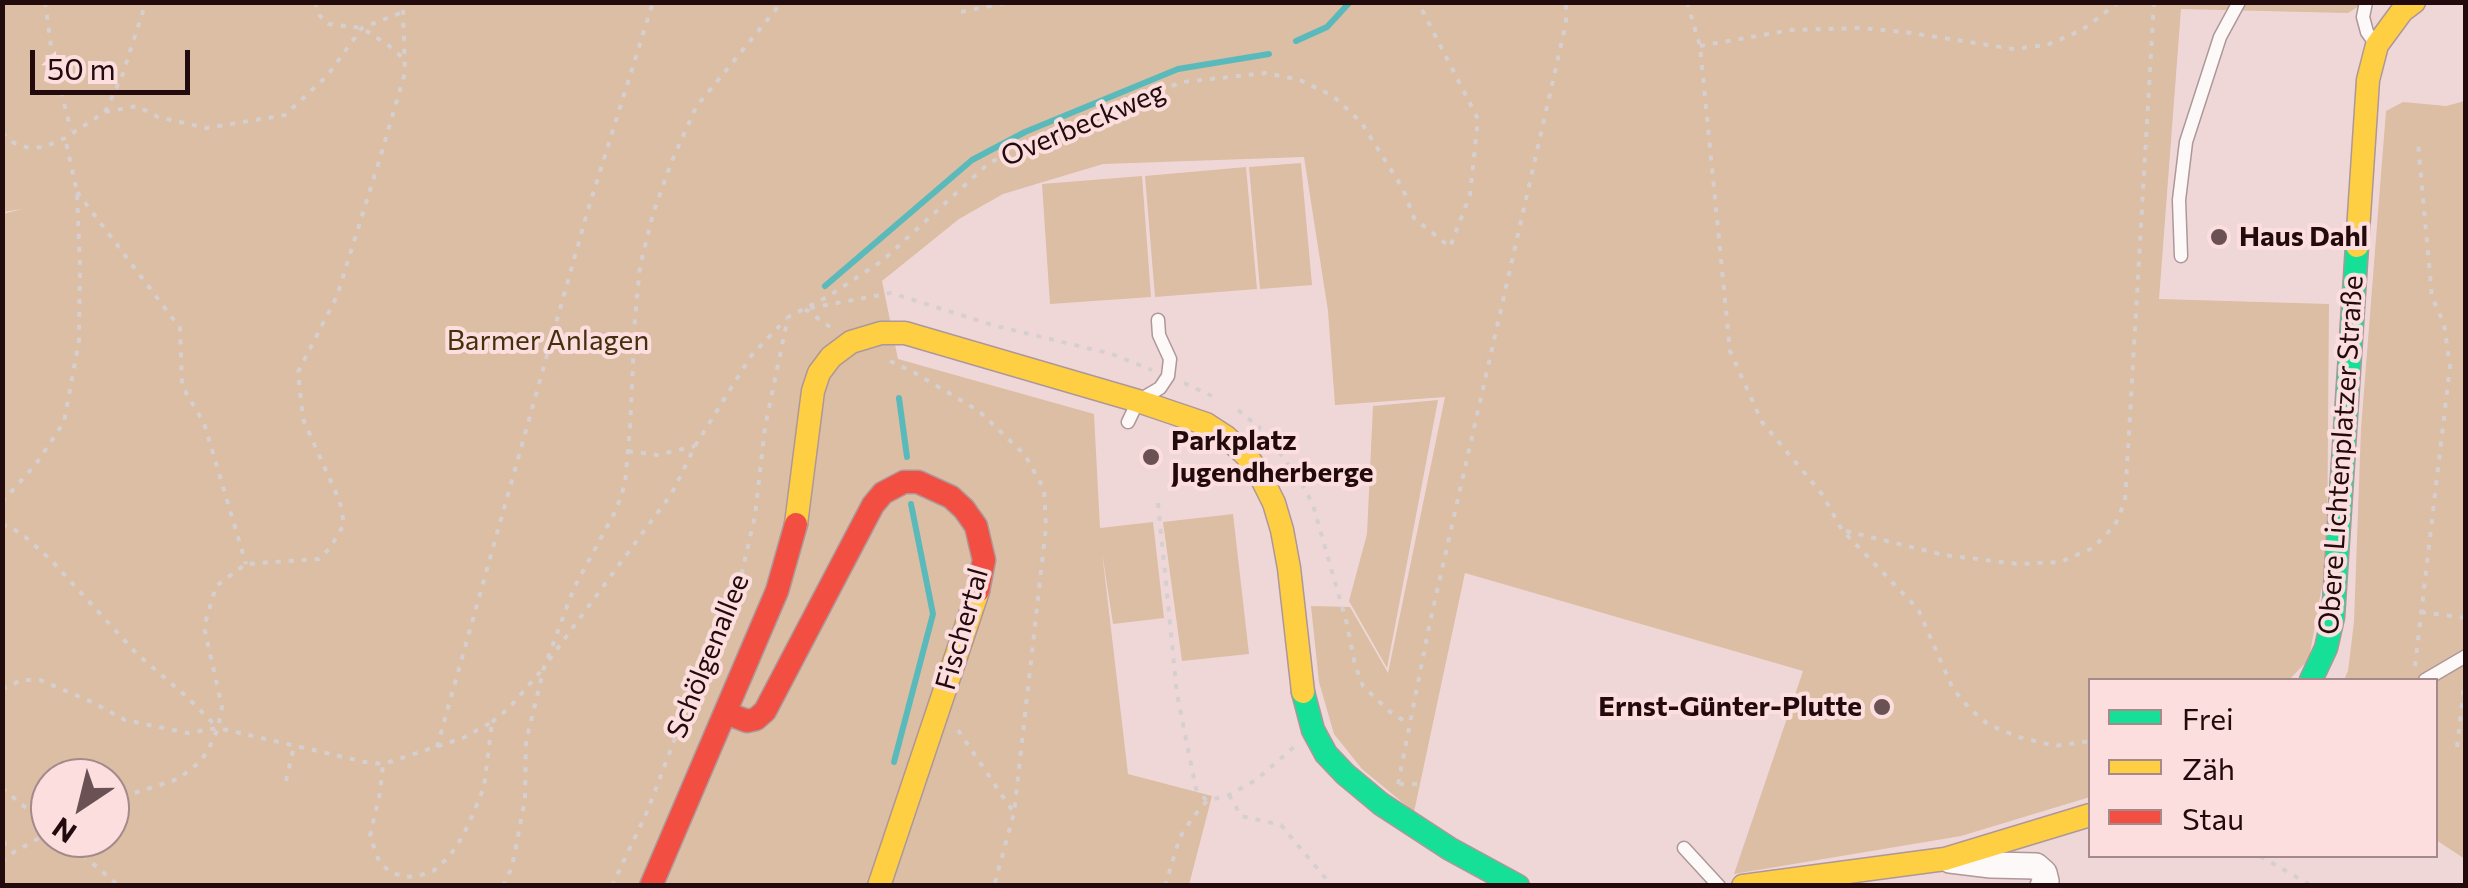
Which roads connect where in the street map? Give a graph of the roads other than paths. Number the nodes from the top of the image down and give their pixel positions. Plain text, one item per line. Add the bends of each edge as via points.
1 (2240, 2) edge
2 (2366, 2) edge
3 (2414, 2) edge
4 (2376, 46) junction
5 (2181, 256) dead end
6 (1158, 320) dead end
7 (1133, 412) junction
8 (2466, 656) edge
9 (2313, 678) edge
10 (2428, 678) edge
11 (726, 714) junction
12 (2088, 816) edge
13 (1684, 848) dead end
14 (1945, 859) junction
15 (651, 886) edge
16 (878, 886) edge
17 (1518, 886) edge
18 (1720, 886) edge
19 (1743, 886) edge
20 (2044, 886) edge

1 - 5 lane via 2220,37 2186,142
2 - 4 lane via 2363,17
3 - 4 main road, Obere Lichtenplatzer Straße
4 - 9 main road, Obere Lichtenplatzer Straße via 2368,80 2333,617
6 - 7 lane via 1171,369
7 - 11 main road via 905,333 881,332 830,357 813,392 795,530 778,590
7 - 17 main road via 1206,424 1260,475 1282,530 1304,698 1326,754 1381,804
8 - 10 lane
11 - 15 main road
11 - 16 main road, Fischertal via 746,721 765,711 883,493 918,482 964,509 984,560 980,586
12 - 14 main road
13 - 18 lane
14 - 19 main road
14 - 20 street via 2036,866

